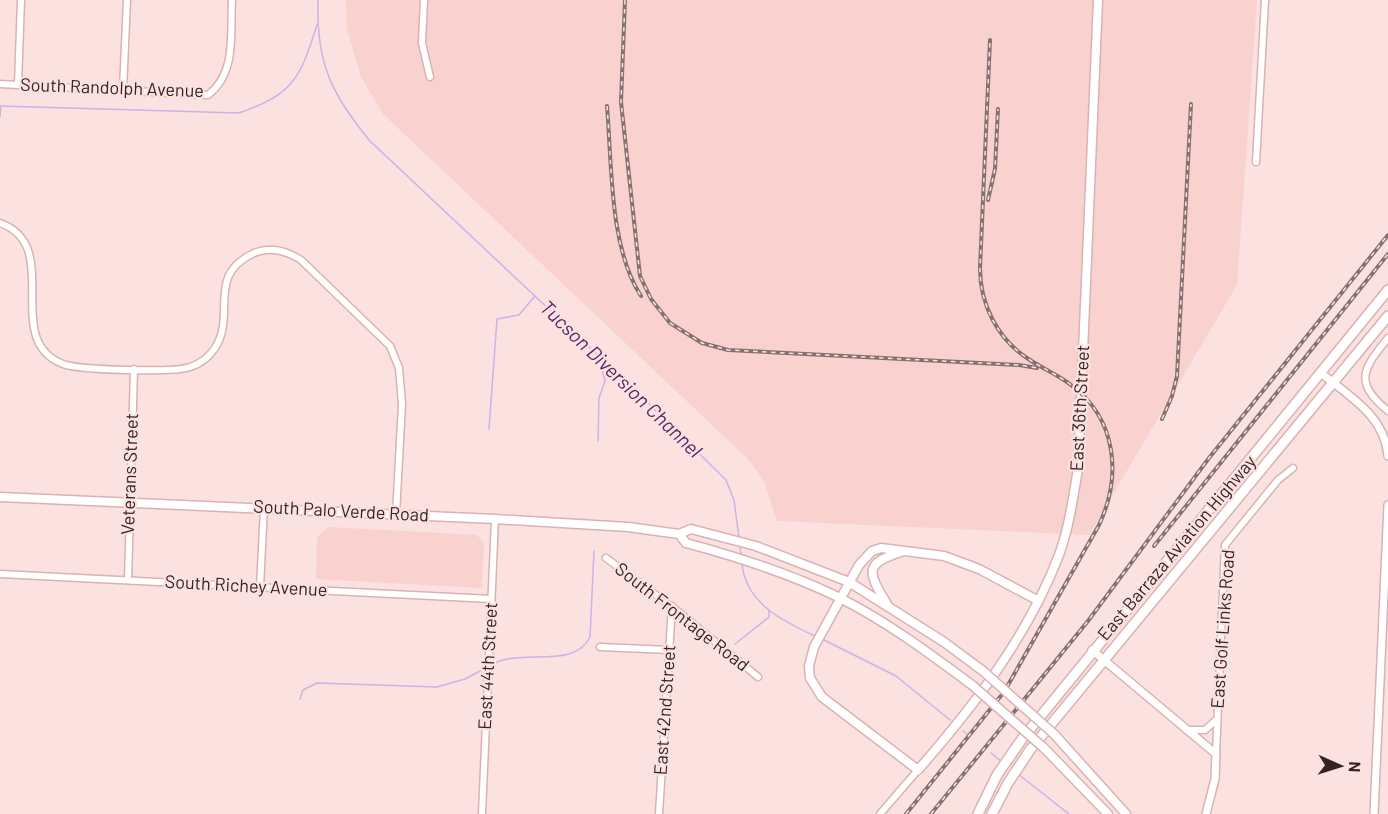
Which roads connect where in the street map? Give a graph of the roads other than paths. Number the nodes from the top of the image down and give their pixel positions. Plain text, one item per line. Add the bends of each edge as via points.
1 (21, 0) edge
2 (127, 0) edge
3 (232, 0) edge
4 (424, 0) edge
5 (1098, 0) edge
6 (1265, 0) edge
7 (430, 77) dead end
8 (0, 84) edge
9 (18, 85) junction
10 (123, 90) junction
11 (1256, 162) dead end
12 (0, 223) edge
13 (1388, 290) edge
14 (1388, 316) edge
15 (1388, 338) edge
16 (134, 369) junction
17 (1321, 373) junction
18 (1334, 383) junction
19 (1388, 411) edge
20 (1388, 448) edge
21 (1388, 456) edge
22 (1293, 468) dead end
23 (1, 496) edge
24 (128, 501) junction
25 (1388, 505) edge
26 (264, 507) junction
27 (396, 514) junction
28 (495, 519) junction
29 (679, 534) junction
30 (907, 550) junction
31 (606, 558) dead end
32 (0, 574) edge
33 (128, 580) junction
34 (849, 582) junction
35 (260, 587) junction
36 (840, 598) junction
37 (491, 599) junction
38 (1036, 600) junction
39 (672, 606) junction
40 (888, 606) junction
41 (600, 647) dead end
42 (669, 650) junction
43 (1092, 651) junction
44 (1104, 660) junction
45 (758, 677) dead end
46 (1217, 716) junction
47 (1186, 730) junction
48 (1216, 754) junction
49 (918, 770) junction
50 (482, 814) edge
51 (659, 814) edge
52 (880, 814) edge
53 (979, 814) edge
54 (992, 814) edge
55 (1108, 814) edge
56 (1126, 814) edge
57 (1206, 814) edge
58 (1374, 814) edge

1 - 9 street
2 - 10 street
3 - 10 street, South Randolph Avenue via 229,66 222,84 208,95
4 - 7 street via 422,43
5 - 38 main road, East 36th Street via 1078,470 1059,555
6 - 11 street
8 - 9 street, South Randolph Avenue
9 - 10 street, South Randolph Avenue
12 - 16 street via 20,236 28,253 29,326 42,350 68,366
13 - 17 main road, East Barraza Aviation Highway
14 - 18 main road, East Barraza Aviation Highway
15 - 19 street via 1368,364 1365,379 1368,392
16 - 24 street, Veterans Street
16 - 27 street via 189,368 203,361 216,347 225,285 233,266 258,251 287,251 390,346 402,386
17 - 18 street
17 - 43 main road, East Barraza Aviation Highway
18 - 20 street via 1378,423
18 - 44 main road, East Barraza Aviation Highway
20 - 21 street
22 - 46 street, East Golf Links Road via 1278,480 1225,545
23 - 24 main road, South Palo Verde Road
24 - 26 main road, South Palo Verde Road
24 - 33 street, Veterans Street
25 - 58 street
26 - 27 main road, South Palo Verde Road
26 - 35 street
27 - 28 main road, South Palo Verde Road
28 - 29 main road, South Palo Verde Road
28 - 37 street, East 44th Street
29 - 34 main road, South Palo Verde Road via 691,529 723,536
29 - 36 main road, South Palo Verde Road via 686,543 763,566
30 - 34 main road via 891,547 872,551
30 - 38 main road via 970,564
30 - 40 main road via 878,560 872,570 872,580
31 - 39 street, South Frontage Road
32 - 33 street, South Richey Avenue
33 - 35 street, South Richey Avenue
34 - 36 main road
34 - 40 main road, South Palo Verde Road
35 - 37 street, South Richey Avenue
36 - 49 main road via 814,646 809,666 814,687
36 - 55 main road, South Palo Verde Road, bridge via 924,649 972,685 1044,748
37 - 50 street, East 44th Street
38 - 49 main road, East 36th Street via 1002,664
39 - 42 street, East 42nd Street
39 - 45 street, South Frontage Road
40 - 56 main road, South Palo Verde Road, bridge via 983,671 1054,734
41 - 42 street
42 - 51 street, East 42nd Street
43 - 44 street
43 - 53 main road, East Barraza Aviation Highway via 1012,752
44 - 47 street
44 - 54 main road, East Barraza Aviation Highway via 1023,760
46 - 47 street via 1213,726 1205,730
46 - 48 street, East Golf Links Road
47 - 48 street
48 - 57 street, East Golf Links Road via 1215,779
49 - 52 street

